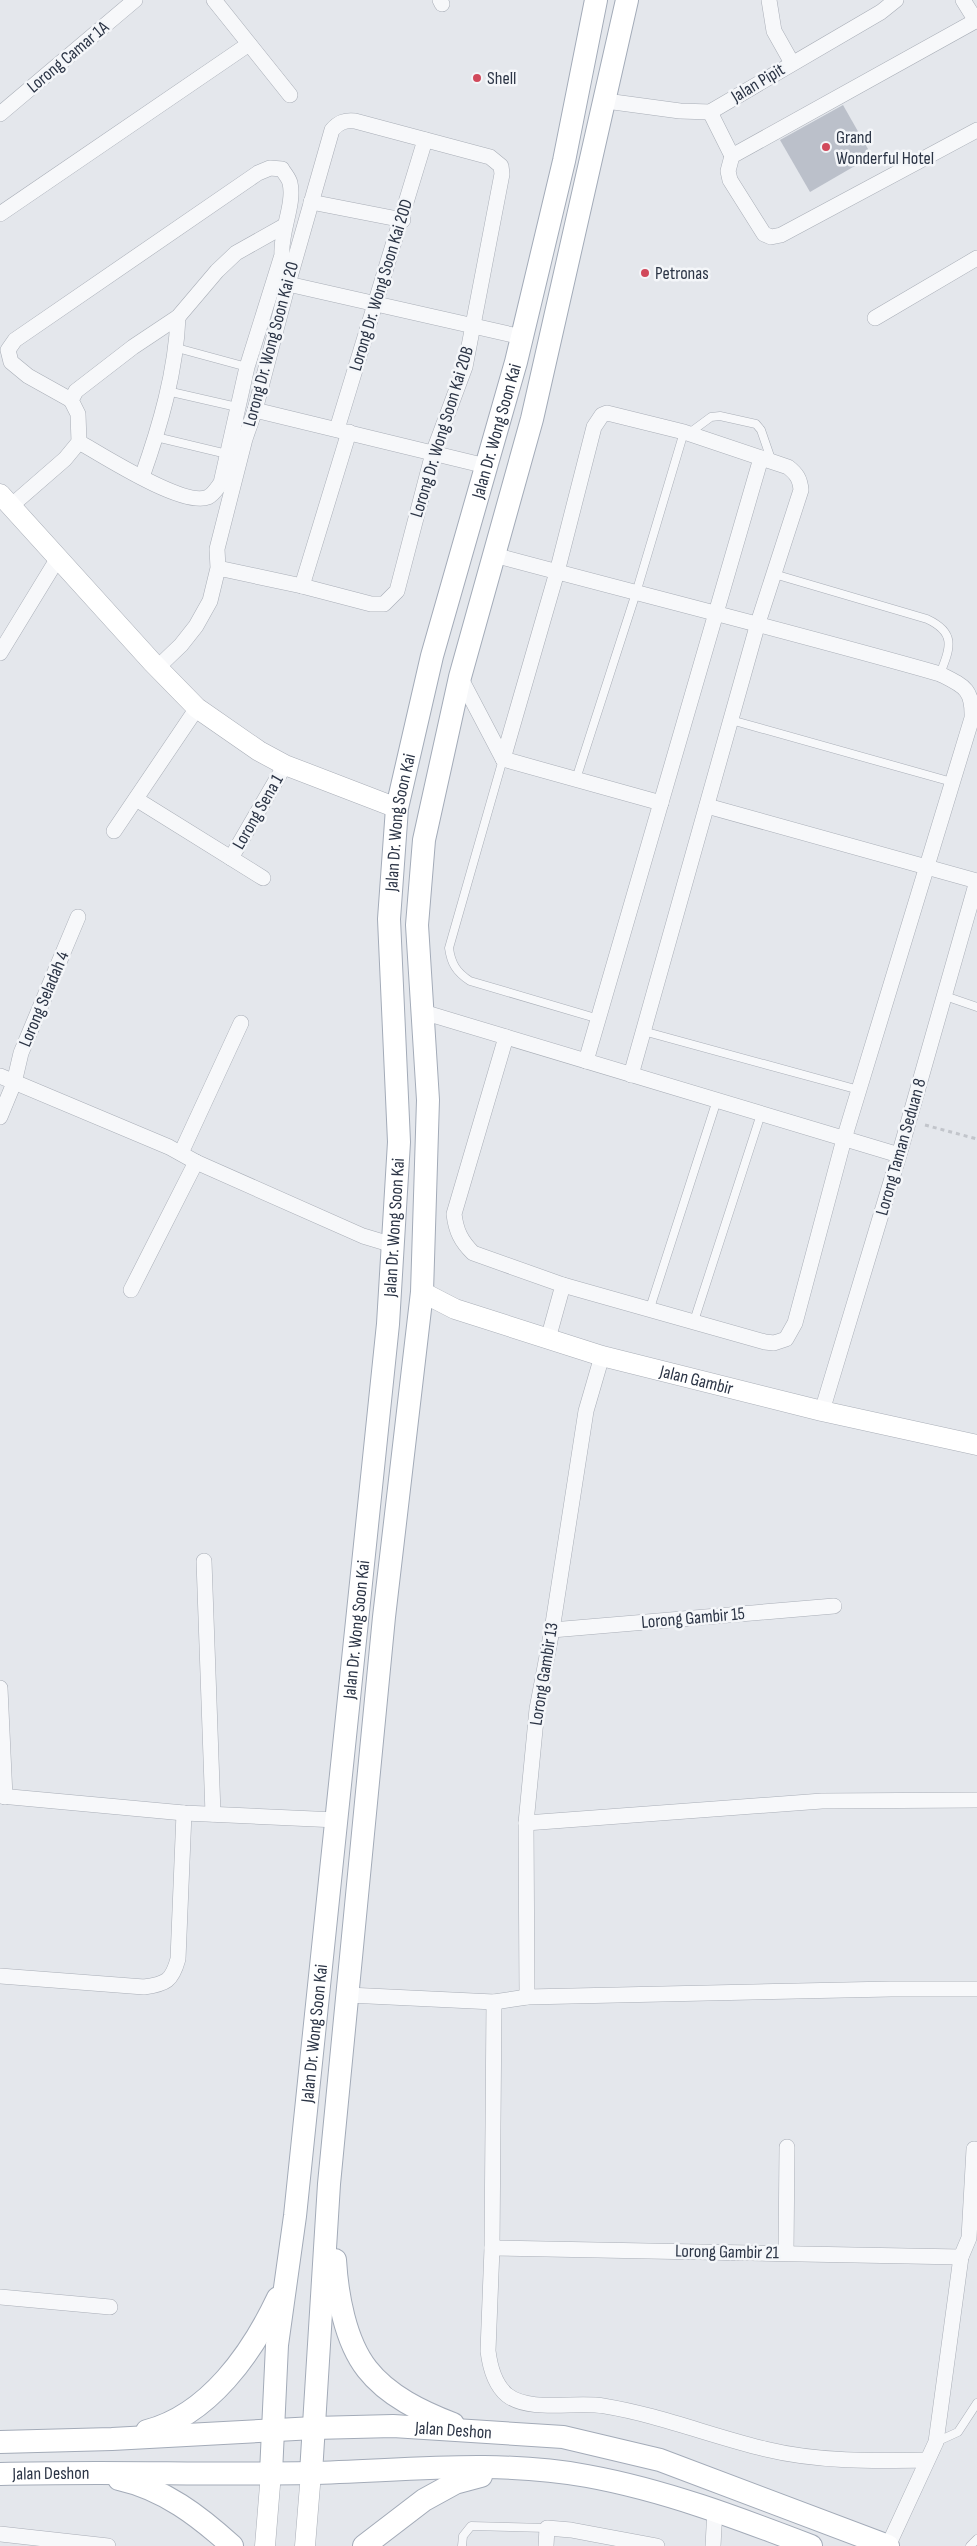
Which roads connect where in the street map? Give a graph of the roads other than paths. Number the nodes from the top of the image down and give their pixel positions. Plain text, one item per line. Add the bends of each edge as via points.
1 (135, 0) edge
2 (214, 0) edge
3 (596, 0) edge
4 (627, 0) edge
5 (769, 0) edge
6 (896, 0) edge
7 (963, 0) edge
8 (977, 20) edge
9 (249, 44) junction
10 (792, 63) junction
11 (290, 94) dead end
12 (606, 101) junction
13 (710, 112) junction
14 (0, 114) edge
15 (976, 134) edge
16 (425, 140) junction
17 (732, 156) junction
18 (311, 202) junction
19 (2, 208) edge
20 (402, 220) junction
21 (284, 226) junction
22 (977, 258) edge
23 (288, 284) junction
24 (375, 302) junction
25 (178, 317) junction
26 (875, 318) dead end
27 (472, 327) junction
28 (522, 336) junction
29 (177, 348) junction
30 (248, 367) junction
31 (167, 391) junction
32 (71, 400) junction
33 (238, 407) junction
34 (255, 410) junction
35 (343, 431) junction
36 (686, 433) junction
37 (156, 437) junction
38 (79, 442) junction
39 (433, 453) junction
40 (227, 454) junction
41 (767, 460) junction
42 (486, 466) junction
43 (142, 477) junction
44 (5, 500) edge
45 (494, 555) junction
46 (58, 558) junction
47 (218, 568) junction
48 (557, 572) junction
49 (774, 574) junction
50 (302, 586) junction
51 (636, 593) junction
52 (716, 614) junction
53 (758, 623) junction
54 (0, 653) edge
55 (157, 668) junction
56 (940, 674) junction
57 (460, 677) junction
58 (197, 708) junction
59 (731, 720) junction
60 (503, 759) junction
61 (285, 765) junction
62 (576, 779) junction
63 (952, 782) junction
64 (136, 799) junction
65 (661, 803) junction
66 (707, 806) junction
67 (397, 808) junction
68 (114, 832) dead end
69 (231, 858) junction
70 (926, 867) junction
71 (263, 878) dead end
72 (977, 881) edge
73 (974, 902) edge
74 (78, 917) dead end
75 (944, 996) junction
76 (977, 1007) edge
77 (422, 1012) junction
78 (599, 1019) junction
79 (242, 1023) dead end
80 (643, 1030) junction
81 (506, 1037) junction
82 (586, 1061) junction
83 (631, 1075) junction
84 (0, 1076) edge
85 (14, 1083) junction
86 (859, 1090) junction
87 (717, 1100) junction
88 (761, 1114) junction
89 (0, 1117) edge
90 (844, 1138) junction
91 (181, 1152) junction
92 (899, 1155) junction
93 (196, 1162) junction
94 (393, 1245) junction
95 (563, 1285) junction
96 (131, 1290) dead end
97 (422, 1292) junction
98 (650, 1308) junction
99 (694, 1322) junction
100 (548, 1339) junction
101 (602, 1356) junction
102 (822, 1411) junction
103 (977, 1446) edge
104 (204, 1561) dead end
105 (834, 1606) dead end
106 (552, 1630) junction
107 (0, 1688) edge
108 (2, 1797) edge
109 (977, 1800) edge
110 (184, 1812) junction
111 (213, 1814) junction
112 (337, 1820) junction
113 (526, 1823) junction
114 (0, 1976) edge
115 (977, 1989) edge
116 (348, 1995) junction
117 (527, 1997) junction
118 (494, 2002) junction
119 (787, 2147) dead end
120 (974, 2149) dead end
121 (329, 2184) junction
122 (492, 2248) junction
123 (786, 2253) junction
124 (961, 2257) junction
125 (286, 2280) junction
126 (0, 2297) edge
127 (110, 2307) dead end
128 (977, 2403) edge
129 (314, 2428) junction
130 (468, 2430) junction
131 (272, 2432) junction
132 (112, 2440) junction
133 (0, 2442) edge
134 (936, 2442) junction
135 (927, 2460) junction
136 (511, 2468) junction
137 (87, 2471) junction
138 (311, 2473) junction
139 (0, 2474) edge
140 (271, 2474) junction
141 (715, 2509) junction
142 (547, 2528) junction
143 (0, 2534) edge
144 (977, 2539) edge
145 (108, 2546) edge
146 (232, 2546) edge
147 (264, 2546) edge
148 (305, 2546) edge
149 (364, 2546) edge
150 (462, 2546) edge
151 (546, 2546) edge
152 (657, 2546) edge
153 (713, 2546) edge
154 (812, 2546) edge
155 (888, 2546) edge
156 (970, 2546) edge

1 - 14 street, Lorong Camar 1A
2 - 9 street
3 - 28 main road, Jalan Dr. Wong Soon Kai via 564,161
4 - 12 main road, Jalan Dr. Wong Soon Kai
5 - 10 street via 774,31
6 - 10 street, Jalan Pipit
7 - 8 street
8 - 17 street
9 - 11 street
9 - 19 street
10 - 13 street, Jalan Pipit
12 - 13 street, Jalan Pipit via 680,112
12 - 45 main road, Jalan Dr. Wong Soon Kai via 532,419
13 - 17 street
15 - 17 street via 781,235 771,237 764,234 730,180 728,171
16 - 18 street, Lorong Dr. Wong Soon Kai 20 via 355,121 337,124 329,138
16 - 20 street, Lorong Dr. Wong Soon Kai 20D
16 - 27 street, Lorong Dr. Wong Soon Kai 20B via 490,157 501,166 501,181
18 - 20 street
18 - 23 street, Lorong Dr. Wong Soon Kai 20
20 - 24 street, Lorong Dr. Wong Soon Kai 20D
21 - 25 street via 236,254 217,270
21 - 30 street via 280,263
21 - 32 street via 290,182 282,169 270,168 258,173 15,340 8,350 11,362 28,376
22 - 26 street
23 - 24 street
23 - 34 street, Lorong Dr. Wong Soon Kai 20
24 - 27 street
24 - 35 street, Lorong Dr. Wong Soon Kai 20D
25 - 29 street
25 - 32 street via 86,383
27 - 28 street
27 - 39 street, Lorong Dr. Wong Soon Kai 20B via 465,367
28 - 42 main road, Jalan Dr. Wong Soon Kai
29 - 30 lane
29 - 31 street
30 - 33 street
31 - 33 lane
31 - 37 street
32 - 38 street via 78,414
33 - 40 street
34 - 35 street
34 - 47 street, Lorong Dr. Wong Soon Kai 20 via 218,549
35 - 39 street
35 - 50 street, Lorong Dr. Wong Soon Kai 20D
36 - 41 street
36 - 41 lane via 711,417 756,424 761,430
36 - 48 street via 607,413 602,415 594,427
36 - 51 lane
37 - 40 lane
37 - 43 street
38 - 43 street
38 - 44 street via 65,459
39 - 42 street
39 - 50 street, Lorong Dr. Wong Soon Kai 20B via 397,591 384,604 371,604
40 - 43 street via 221,482 208,497 192,498 164,489
41 - 49 street via 795,472 800,479 801,490
41 - 52 street
42 - 67 main road, Jalan Dr. Wong Soon Kai via 432,656
44 - 46 street
45 - 48 street
45 - 57 main road, Jalan Dr. Wong Soon Kai
46 - 54 street
46 - 55 street
47 - 50 street
47 - 55 street, Lorong Dr. Wong Soon Kai 20 via 210,601 196,626
48 - 51 street
48 - 60 street
49 - 53 street
49 - 56 lane via 939,625 947,634 949,648
51 - 52 street
51 - 62 lane
52 - 53 street
52 - 65 street
53 - 56 street
53 - 59 street
55 - 58 street
56 - 63 street via 962,685 973,700 972,718
57 - 60 street
57 - 77 main road, Jalan Dr. Wong Soon Kai via 424,840 417,925
58 - 61 street via 258,751
58 - 64 street
59 - 63 lane
59 - 66 street
60 - 62 street
60 - 78 lane via 449,948 451,960 458,973 470,980
61 - 67 street
61 - 69 street, Lorong Sena 1
62 - 65 street
63 - 70 street
64 - 68 street
64 - 69 street
65 - 78 street
66 - 70 street
66 - 80 street
67 - 94 main road, Jalan Dr. Wong Soon Kai via 390,919 399,1142
69 - 71 street
70 - 72 street
70 - 86 street
72 - 73 street, Lorong Taman Seduan 8
73 - 75 street, Lorong Taman Seduan 8
74 - 85 street, Lorong Seladah 4 via 21,1053
75 - 76 lane
75 - 92 street, Lorong Taman Seduan 8
77 - 81 street
77 - 97 main road, Jalan Dr. Wong Soon Kai via 428,1100
78 - 82 street
79 - 91 street
80 - 83 street
80 - 86 lane
81 - 82 street
81 - 95 street via 454,1214 455,1225 459,1237 473,1253
82 - 83 street
83 - 87 street
84 - 85 street
85 - 89 street, Lorong Seladah 4
85 - 91 street
86 - 90 street
87 - 88 street
87 - 98 lane
88 - 90 street
88 - 99 lane
90 - 92 street
90 - 99 street via 790,1335 781,1342 765,1342
91 - 93 street
92 - 102 street, Lorong Taman Seduan 8
93 - 94 street via 363,1236
93 - 96 street
94 - 112 main road, Jalan Dr. Wong Soon Kai via 388,1324
95 - 98 street
95 - 100 street
97 - 100 street, Jalan Gambir via 455,1309
97 - 116 main road, Jalan Dr. Wong Soon Kai via 384,1617
98 - 99 street
100 - 101 street, Jalan Gambir
101 - 102 street, Jalan Gambir
101 - 106 street, Lorong Gambir 13 via 586,1411
102 - 103 street, Jalan Gambir
104 - 111 street
105 - 106 street, Lorong Gambir 15
106 - 113 street, Lorong Gambir 13 via 537,1709
107 - 108 street
108 - 110 street
109 - 113 street via 822,1801
110 - 111 street
110 - 114 street via 178,1959 174,1973 166,1982 144,1987
111 - 112 street
112 - 125 main road, Jalan Dr. Wong Soon Kai
113 - 117 street, Lorong Gambir 13
115 - 117 street
116 - 118 street
116 - 121 main road, Jalan Dr. Wong Soon Kai
117 - 118 street
118 - 122 street
119 - 123 street
120 - 124 street via 968,2238
121 - 129 main road, Jalan Dr. Wong Soon Kai
121 - 130 main road via 336,2280 348,2328 367,2369 404,2400 432,2416
122 - 123 street, Lorong Gambir 21
122 - 135 street via 489,2359 496,2381 508,2396 541,2404 603,2406 765,2449 814,2458
123 - 124 street, Lorong Gambir 21
124 - 134 street
125 - 131 main road, Jalan Dr. Wong Soon Kai via 277,2345
125 - 132 main road via 244,2356 208,2397 164,2426
126 - 127 street
128 - 134 lane via 958,2432
129 - 130 main road, Jalan Deshon via 393,2426
129 - 131 main road, Jalan Deshon
129 - 138 main road, Jalan Dr. Wong Soon Kai
130 - 155 main road, Jalan Deshon via 563,2437 660,2460
131 - 132 main road, Jalan Deshon
131 - 140 main road, Jalan Dr. Wong Soon Kai
132 - 133 main road, Jalan Deshon
134 - 135 street
135 - 155 street
136 - 138 main road, Jalan Deshon
136 - 141 main road, Jalan Deshon via 586,2476
136 - 149 main road via 455,2483 424,2500
137 - 139 main road, Jalan Deshon
137 - 140 main road, Jalan Deshon
137 - 146 main road via 138,2483 176,2501
138 - 140 main road, Jalan Deshon
138 - 148 street
140 - 147 street
141 - 153 street
141 - 154 main road, Jalan Deshon
142 - 150 lane via 471,2526 463,2536
142 - 151 street
142 - 152 street
143 - 145 street
144 - 156 lane

